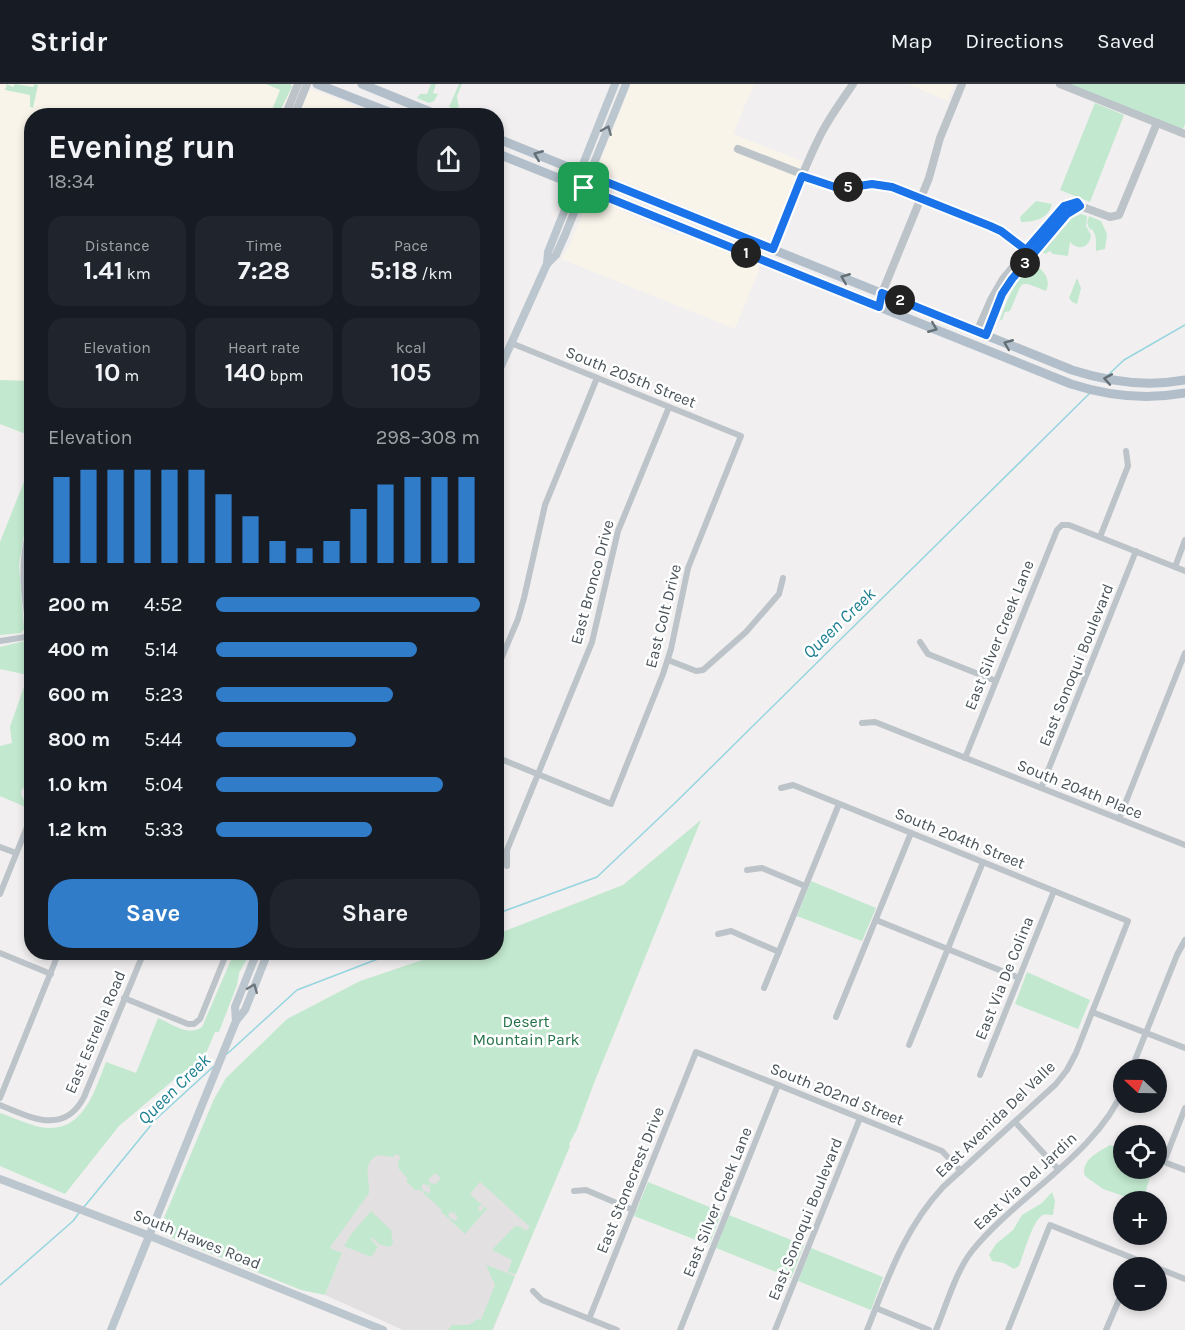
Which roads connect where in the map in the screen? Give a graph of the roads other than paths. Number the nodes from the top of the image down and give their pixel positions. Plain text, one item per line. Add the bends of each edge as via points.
1 (298, 84) edge
2 (307, 84) edge
3 (317, 84) edge
4 (362, 84) edge
5 (615, 84) edge
6 (626, 84) edge
7 (853, 84) edge
8 (962, 84) edge
9 (1060, 84) edge
10 (288, 108) edge
11 (297, 108) edge
12 (378, 108) edge
13 (420, 108) edge
14 (1157, 123) junction
15 (1185, 134) edge
16 (504, 141) edge
17 (738, 149) dead end
18 (504, 156) edge
19 (584, 173) junction
20 (802, 176) junction
21 (579, 186) junction
22 (921, 197) junction
23 (773, 249) junction
24 (1029, 253) junction
25 (768, 262) junction
26 (882, 293) junction
27 (879, 307) junction
28 (982, 333) junction
29 (511, 343) junction
30 (504, 359) edge
31 (597, 378) junction
32 (1185, 380) edge
33 (1185, 393) edge
34 (669, 407) junction
35 (741, 436) joint
36 (1126, 451) dead end
37 (1100, 537) junction
38 (1185, 540) edge
39 (1136, 551) junction
40 (1174, 567) junction
41 (1185, 571) edge
42 (783, 578) dead end
43 (24, 637) edge
44 (0, 641) edge
45 (920, 642) dead end
46 (504, 652) edge
47 (1185, 653) edge
48 (668, 660) junction
49 (996, 681) junction
50 (862, 723) dead end
51 (964, 758) junction
52 (504, 760) edge
53 (538, 775) junction
54 (781, 788) dead end
55 (1041, 788) junction
56 (839, 804) junction
57 (1119, 819) junction
58 (24, 832) edge
59 (911, 833) junction
60 (1185, 845) edge
61 (0, 847) edge
62 (16, 853) junction
63 (983, 862) junction
64 (507, 866) dead end
65 (747, 870) dead end
66 (806, 886) junction
67 (1054, 891) junction
68 (0, 894) edge
69 (876, 920) junction
70 (1128, 921) joint
71 (717, 934) dead end
72 (1185, 940) edge
73 (948, 949) junction
74 (779, 952) junction
75 (0, 953) edge
76 (56, 960) edge
77 (141, 960) edge
78 (224, 960) edge
79 (254, 960) edge
80 (265, 960) edge
81 (51, 974) junction
82 (1019, 978) junction
83 (764, 988) dead end
84 (124, 998) junction
85 (1092, 1012) junction
86 (837, 1017) dead end
87 (236, 1022) junction
88 (1146, 1033) junction
89 (909, 1045) dead end
90 (1185, 1048) edge
91 (696, 1052) joint
92 (1135, 1059) edge
93 (980, 1075) dead end
94 (778, 1085) junction
95 (0, 1098) edge
96 (0, 1105) edge
97 (1185, 1108) edge
98 (1113, 1110) edge
99 (860, 1118) junction
100 (1015, 1122) junction
101 (1058, 1169) junction
102 (1185, 1170) edge
103 (960, 1171) junction
104 (0, 1179) edge
105 (574, 1191) dead end
106 (633, 1210) junction
107 (150, 1236) junction
108 (1130, 1257) edge
109 (1167, 1272) edge
110 (1185, 1279) edge
111 (533, 1291) dead end
112 (876, 1308) junction
113 (1114, 1311) edge
114 (589, 1319) junction
115 (111, 1330) edge
116 (383, 1330) edge
117 (617, 1330) edge
118 (680, 1330) edge
119 (775, 1330) edge
120 (867, 1330) edge
121 (929, 1330) edge
122 (936, 1330) edge
123 (1008, 1330) edge
124 (1106, 1330) edge

1 - 10 street
2 - 11 street
3 - 12 main road
4 - 13 main road
5 - 19 main road
19 -> 6 main road
7 - 20 street via 831,115
8 - 22 street
9 - 14 street
14 - 15 street
14 - 24 street via 1119,215 1110,217 1073,202 1064,206
19 -> 16 main road
17 - 20 street
18 - 21 main road
19 - 21 main road
19 - 23 main road
20 - 22 street via 835,187 882,184
20 - 23 street
21 - 25 main road
21 - 29 main road via 556,255 547,264
22 - 24 street via 1001,231
22 - 26 street
23 - 25 main road
26 -> 23 main road
24 - 28 street
25 - 27 main road
26 - 27 main road
26 - 28 main road
27 -> 33 main road via 1095,391 1130,396
32 -> 28 main road via 1108,380 1072,370
29 - 30 main road
29 - 31 street, South 205th Street
31 - 34 street, South 205th Street
31 - 46 street via 545,505 518,619
34 - 35 street, South 205th Street
34 - 53 street, East Bronco Drive via 618,531 592,642
35 - 48 street, East Colt Drive via 688,568
36 - 37 street via 1128,466
37 - 39 street
37 - 49 street, East Silver Creek Lane via 1069,525 1057,530
38 - 40 street
39 - 40 street
39 - 55 street, East Sonoqui Boulevard
40 - 41 street
42 - 48 street via 779,594 703,670
43 - 44 street
45 - 49 street via 928,654
47 - 57 street
48 - 53 street, East Colt Drive via 611,804
49 - 51 street, East Silver Creek Lane
50 - 51 street, South 204th Place via 875,722
51 - 55 street, South 204th Place
52 - 53 street
53 - 64 street, East Bronco Drive via 507,850
54 - 56 street, South 204th Street via 793,785
55 - 57 street, South 204th Place
56 - 59 street, South 204th Street
56 - 66 street
57 - 60 street, South 204th Place
58 - 62 street
59 - 63 street, South 204th Street
59 - 69 street
61 - 62 street
62 - 68 street
63 - 67 street, South 204th Street
63 - 73 street
65 - 66 street via 762,868
66 - 74 street
67 - 70 street, South 204th Street
67 - 82 street, East Via De Colina
69 - 73 street
69 - 86 street
70 - 85 street, East Avenida Del Valle
71 - 74 street via 731,931
72 - 88 street
73 - 82 street
73 - 89 street
74 - 83 street
75 - 81 street
76 - 81 street
77 - 84 street, East Estrella Road
78 - 84 street via 200,1019 194,1024
79 - 87 main road via 235,1007
87 -> 80 main road
81 - 95 street
82 - 93 street, East Via De Colina
84 - 96 street, East Estrella Road via 84,1097 75,1110 51,1121
85 - 88 street
85 - 100 street, East Avenida Del Valle via 1067,1070
87 - 107 main road
88 - 90 street
88 - 92 street
91 - 94 street, South 202nd Street
91 - 106 street, East Stonecrest Drive
94 - 99 street, South 202nd Street
94 - 118 street, East Silver Creek Lane
97 - 102 street via 1164,1162
98 - 101 street, East Via Del Jardin via 1093,1137
99 - 103 street, South 202nd Street via 942,1151
99 - 119 street, East Sonoqui Boulevard
100 - 101 street
100 - 103 street, East Avenida Del Valle
101 - 122 street, East Via Del Jardin via 969,1254
103 - 112 street, East Avenida Del Valle via 926,1205 910,1230
104 - 107 main road, South Hawes Road
105 - 106 street via 586,1190
106 - 114 street, East Stonecrest Drive
107 - 115 main road
107 - 116 main road, South Hawes Road
108 - 123 street via 1050,1225
109 - 110 street
111 - 114 street via 542,1300
112 - 120 street, East Avenida Del Valle
112 - 121 street
113 - 124 street
114 - 117 street

